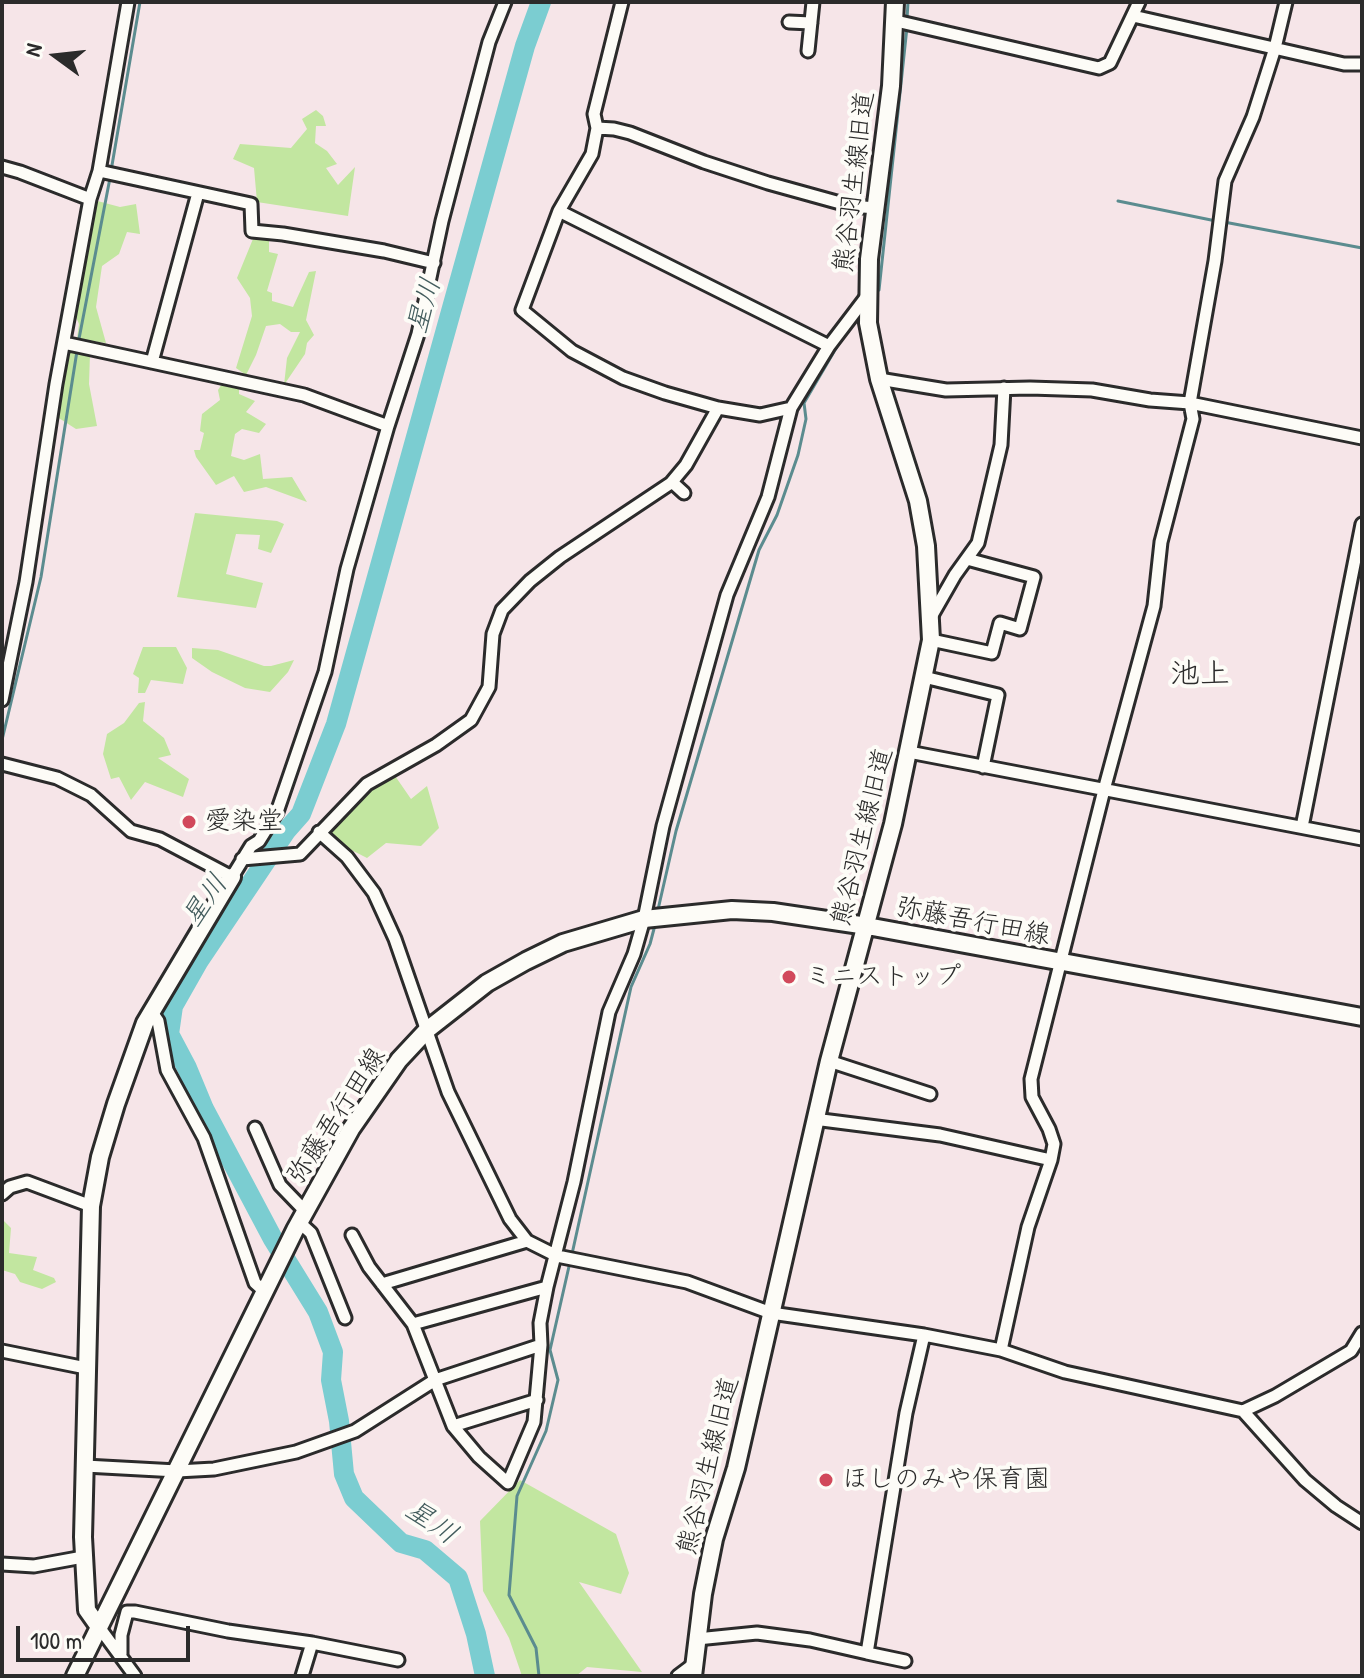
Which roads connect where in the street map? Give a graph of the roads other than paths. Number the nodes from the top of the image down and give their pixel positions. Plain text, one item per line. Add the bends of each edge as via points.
1 (128, 2) edge
2 (505, 2) edge
3 (622, 2) edge
4 (813, 2) edge
5 (895, 2) edge
6 (1139, 2) edge
7 (1286, 2) edge
8 (1133, 16) junction
9 (789, 22) dead end
10 (811, 23) junction
11 (903, 23) junction
12 (1275, 48) junction
13 (808, 51) dead end
14 (1362, 64) edge
15 (597, 128) junction
16 (2, 167) edge
17 (99, 171) junction
18 (198, 193) junction
19 (90, 199) junction
20 (876, 208) junction
21 (559, 211) junction
22 (434, 263) junction
23 (867, 296) junction
24 (64, 343) junction
25 (829, 346) junction
26 (152, 362) junction
27 (879, 379) junction
28 (1004, 388) junction
29 (1190, 403) junction
30 (718, 408) junction
31 (791, 408) junction
32 (388, 426) junction
33 (1362, 438) edge
34 (672, 482) junction
35 (684, 493) dead end
36 (1362, 524) edge
37 (967, 559) junction
38 (931, 617) junction
39 (931, 640) junction
40 (924, 677) junction
41 (2, 700) edge
42 (909, 752) junction
43 (2, 764) edge
44 (983, 767) junction
45 (1104, 790) junction
46 (1302, 827) junction
47 (319, 832) junction
48 (1362, 839) edge
49 (242, 859) junction
50 (232, 877) junction
51 (644, 919) junction
52 (867, 926) junction
53 (1062, 963) junction
54 (151, 1011) junction
55 (1362, 1017) edge
56 (427, 1030) junction
57 (829, 1061) junction
58 (930, 1094) dead end
59 (814, 1119) junction
60 (255, 1128) dead end
61 (1051, 1160) junction
62 (5, 1187) edge
63 (91, 1206) junction
64 (300, 1221) junction
65 (352, 1235) dead end
66 (527, 1241) junction
67 (557, 1256) junction
68 (382, 1284) junction
69 (547, 1287) junction
70 (266, 1288) junction
71 (771, 1313) junction
72 (345, 1318) dead end
73 (413, 1324) junction
74 (1362, 1333) edge
75 (924, 1335) junction
76 (541, 1345) junction
77 (1001, 1350) junction
78 (2, 1351) edge
79 (86, 1368) junction
80 (435, 1380) junction
81 (537, 1400) junction
82 (1243, 1411) junction
83 (453, 1426) junction
84 (85, 1466) junction
85 (177, 1471) junction
86 (1362, 1523) edge
87 (83, 1557) junction
88 (2, 1564) edge
89 (99, 1627) junction
90 (697, 1639) junction
91 (312, 1643) junction
92 (867, 1653) junction
93 (121, 1654) junction
94 (398, 1660) dead end
95 (905, 1661) dead end
96 (694, 1670) edge
97 (75, 1676) edge
98 (135, 1676) edge
99 (302, 1676) edge
100 (678, 1676) edge

1 - 17 street
2 - 22 street via 489,42
3 - 15 street via 594,114
4 - 10 street
5 - 11 street, 熊谷羽生線旧道
6 - 8 street
7 - 12 street
8 - 11 street via 1110,63 1099,68
8 - 12 street
9 - 10 street
10 - 13 street
11 - 20 street, 熊谷羽生線旧道
12 - 14 street
12 - 29 street via 1225,181
15 - 20 street via 630,133 768,183
15 - 21 street via 592,154
16 - 19 street
17 - 18 street
17 - 19 street
18 - 22 street via 251,204 252,231
18 - 26 street
19 - 24 street
20 - 23 street, 熊谷羽生線旧道
21 - 25 street
21 - 30 street via 522,310 572,351 623,378
22 - 32 street
23 - 25 street
23 - 27 street, 熊谷羽生線旧道
24 - 26 street
24 - 41 street
25 - 31 street
26 - 32 street via 304,395
27 - 28 street via 946,390
27 - 38 street, 熊谷羽生線旧道 via 918,501
28 - 29 street via 1092,390
28 - 37 street via 1001,445 978,543
29 - 33 street
29 - 45 street via 1193,419 1161,542 1154,606
30 - 31 street via 760,415
30 - 34 street
31 - 51 street via 768,497 727,595 663,826
32 - 49 street via 314,710 277,812
34 - 35 street
34 - 47 street via 530,581 502,610 493,634 489,687 471,720 367,784
36 - 46 street
37 - 38 street
37 - 39 street via 1034,577 1020,629 1000,623 992,653
38 - 39 street, 熊谷羽生線旧道
39 - 40 street, 熊谷羽生線旧道
40 - 42 street, 熊谷羽生線旧道
40 - 44 street via 998,695
42 - 44 street
42 - 52 street, 熊谷羽生線旧道
43 - 50 street via 57,778 91,795 131,831 160,839
44 - 45 street
45 - 46 street
45 - 53 street
46 - 48 street
47 - 49 street via 300,854
47 - 56 street via 347,857 374,893
49 - 50 street
50 - 54 street
51 - 52 street, 弥藤吾行田線 via 732,910
51 - 56 street, 弥藤吾行田線 via 563,943 526,961 487,983
51 - 67 street via 609,1012
52 - 53 street, 弥藤吾行田線
52 - 57 street, 熊谷羽生線旧道
53 - 55 street, 弥藤吾行田線
53 - 61 street via 1031,1079 1032,1097 1054,1144
54 - 63 street via 116,1104
54 - 70 street via 158,1021 167,1070 204,1138 255,1283
56 - 64 street, 弥藤吾行田線 via 375,1091
56 - 66 street via 448,1092 510,1219
57 - 58 street
57 - 59 street, 熊谷羽生線旧道
59 - 61 street via 940,1135
59 - 71 street, 熊谷羽生線旧道
60 - 64 street
61 - 77 street via 1028,1227
62 - 63 street via 27,1182
63 - 79 street
64 - 70 street, 弥藤吾行田線
64 - 72 street via 311,1233
65 - 68 street
66 - 67 street
66 - 68 street
67 - 69 street
67 - 71 street via 687,1282
68 - 73 street
69 - 73 street
69 - 76 street
70 - 85 street, 弥藤吾行田線
71 - 75 street
71 - 90 street, 熊谷羽生線旧道 via 714,1539
73 - 80 street
74 - 82 street via 1351,1351
75 - 77 street
75 - 92 street
76 - 80 street
76 - 81 street
77 - 82 street via 1065,1372
78 - 79 street
79 - 84 street
80 - 83 street
80 - 85 street via 355,1431 296,1452
81 - 83 street
81 - 83 street via 534,1422 508,1483
82 - 86 street via 1305,1480
84 - 85 street
84 - 87 street
85 - 89 street, 弥藤吾行田線
87 - 88 street via 34,1566
87 - 89 street via 87,1610
89 - 93 street
89 - 97 street, 弥藤吾行田線
90 - 92 street via 757,1633
90 - 96 street, 熊谷羽生線旧道
91 - 93 street via 127,1612
91 - 94 street
91 - 99 street
92 - 95 street
93 - 98 street
96 - 100 street

